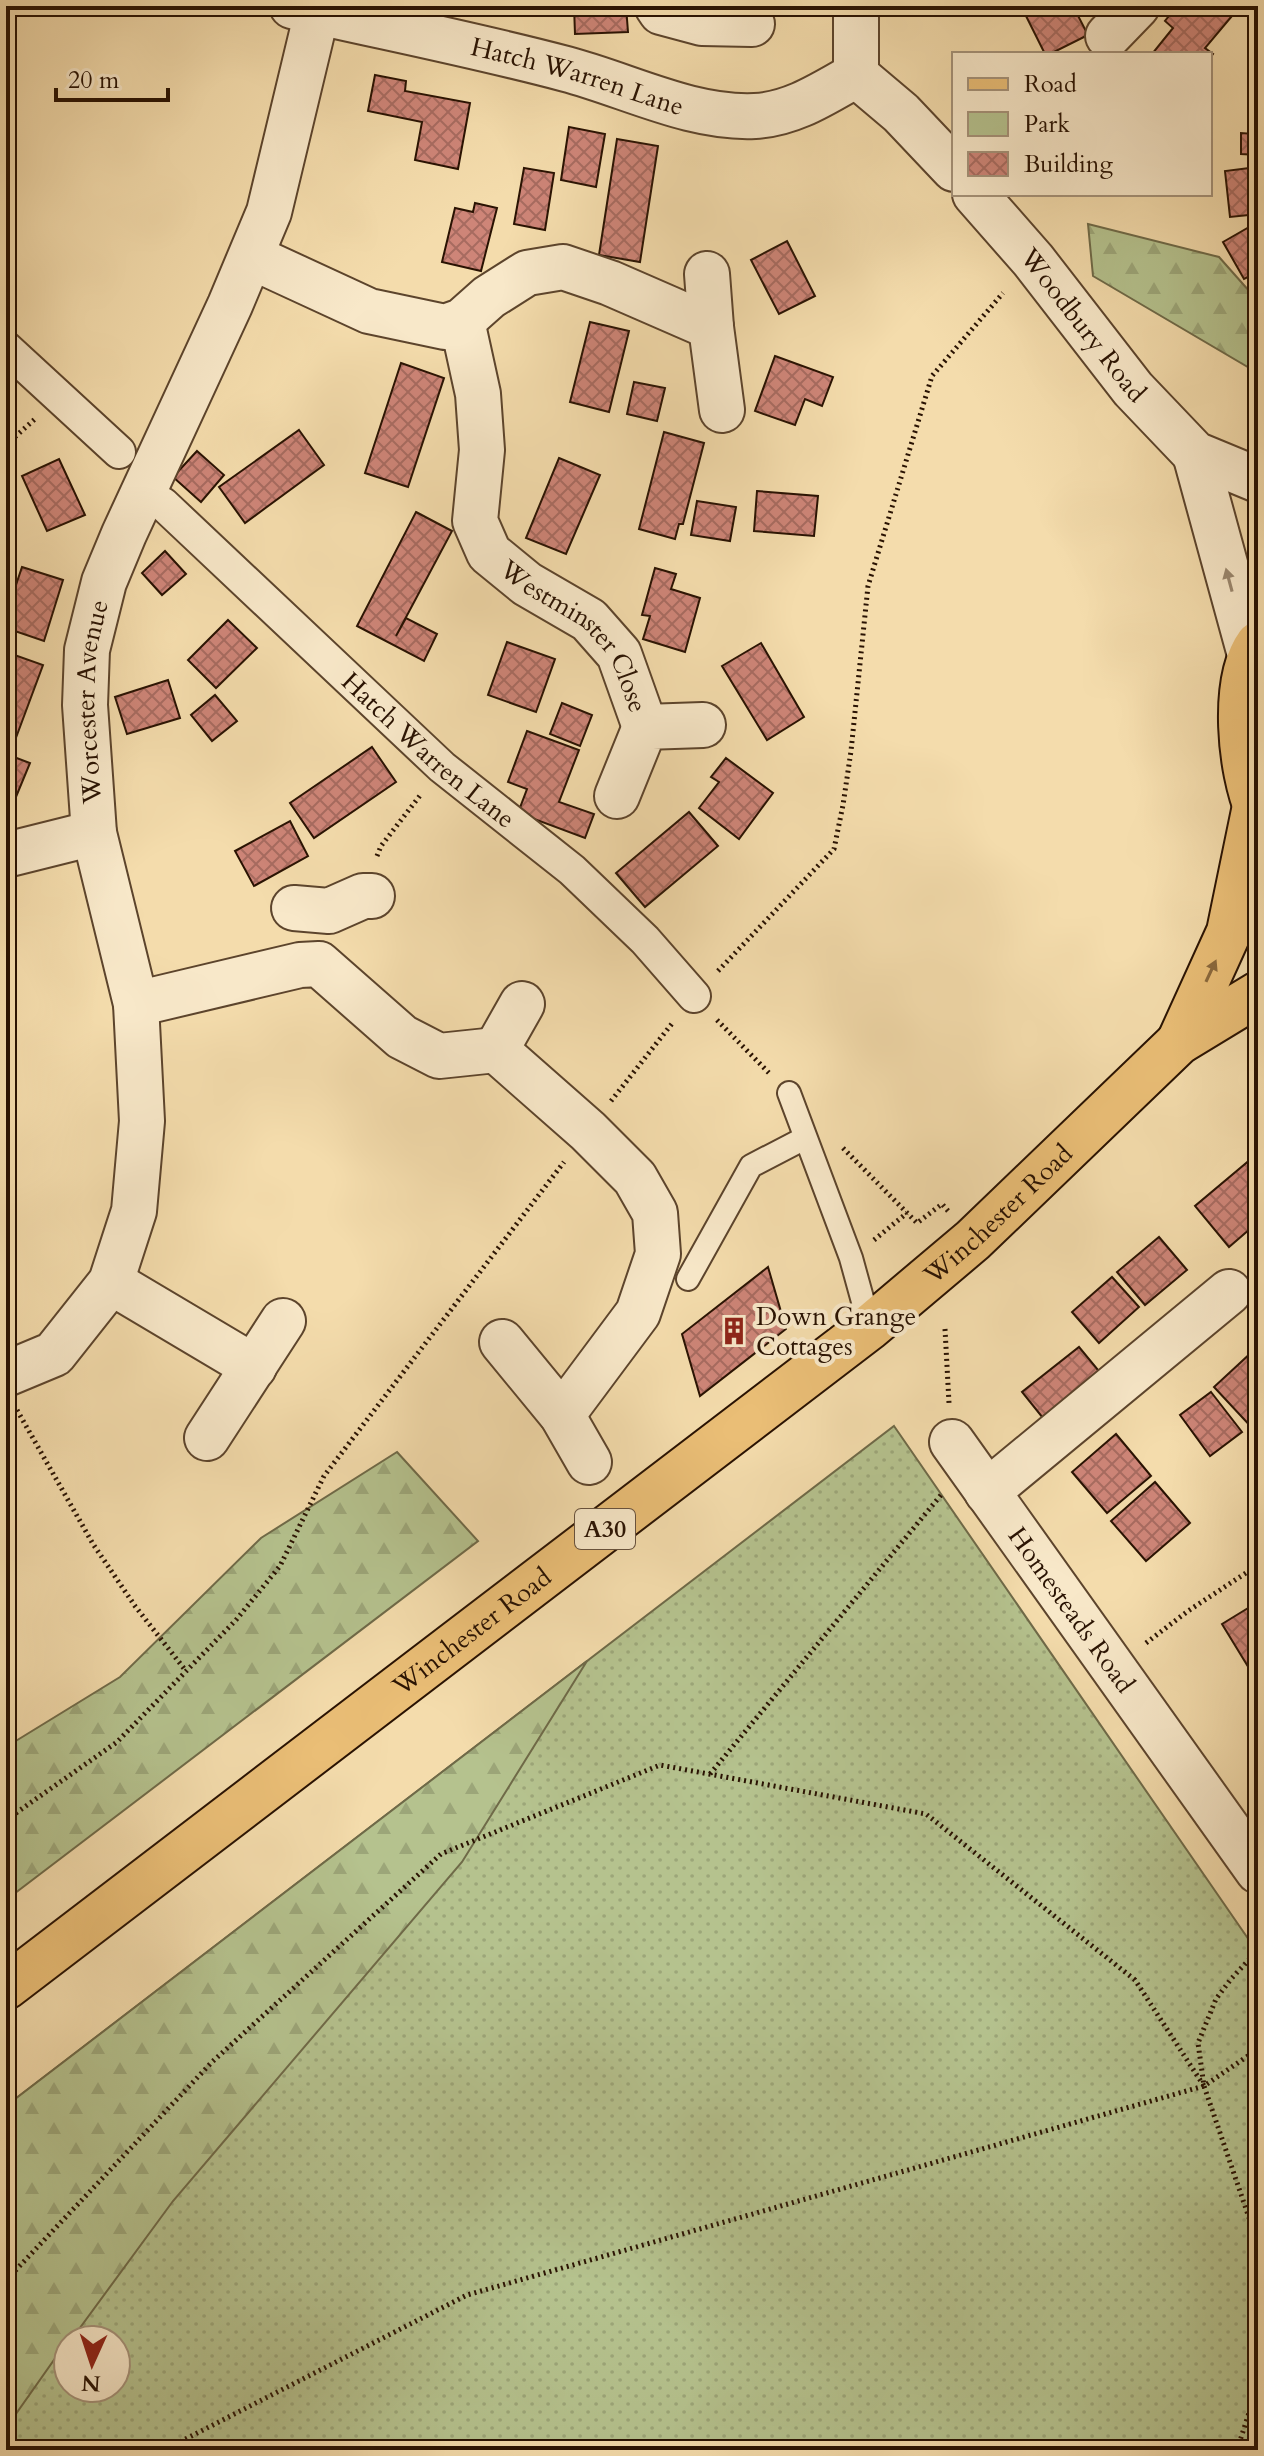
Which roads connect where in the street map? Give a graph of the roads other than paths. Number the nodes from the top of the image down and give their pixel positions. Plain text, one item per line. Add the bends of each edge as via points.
1 (657, 6) edge
2 (856, 6) edge
3 (305, 9) edge
4 (752, 24) dead end
5 (856, 75) junction
6 (952, 167) edge
7 (977, 196) edge
8 (252, 257) junction
9 (707, 274) dead end
10 (462, 321) junction
11 (711, 327) junction
12 (6, 348) edge
13 (722, 410) dead end
14 (119, 452) dead end
15 (1195, 454) junction
16 (1258, 480) edge
17 (163, 504) dead end
18 (1254, 650) edge
19 (703, 725) dead end
20 (645, 727) junction
21 (617, 796) dead end
22 (1257, 809) edge
23 (94, 833) junction
24 (6, 855) edge
25 (339, 903) road end
26 (319, 964) junction
27 (1258, 994) edge
28 (694, 996) road end
29 (136, 1004) junction
30 (522, 1004) dead end
31 (1179, 1042) junction
32 (496, 1050) junction
33 (789, 1093) dead end
34 (805, 1138) junction
35 (688, 1279) dead end
36 (111, 1282) junction
37 (1229, 1292) dead end
38 (283, 1321) dead end
39 (870, 1327) junction
40 (502, 1342) dead end
41 (254, 1367) junction
42 (9, 1388) edge
43 (562, 1415) junction
44 (207, 1438) dead end
45 (589, 1462) dead end
46 (1258, 1871) edge
47 (6, 1987) edge

1 - 4 street via 661,12 702,23
2 - 5 street
3 - 5 street, Hatch Warren Lane via 567,69 680,105 736,115 795,108
3 - 8 street, Worcester Avenue via 269,212
5 - 6 street
7 - 15 street, Woodbury Road via 1133,389
8 - 10 street via 369,311 445,327
8 - 23 street, Worcester Avenue via 104,582 87,650 85,705
9 - 11 street
10 - 11 street via 527,273 563,267
10 - 20 street, Westminster Close via 478,394 482,450 475,521 484,542 489,553 527,584 589,620 619,654
11 - 13 street
12 - 14 street
15 - 16 street, Woodbury Road
18 -> 15 street, Woodbury Road
17 - 28 street, Hatch Warren Lane via 442,767 572,870
18 - 22 main road, A30 via 1240,707 1244,761
19 - 20 street, Westminster Close
20 - 21 street, Westminster Close
31 -> 22 main road, Winchester Road / A30 via 1229,932
23 - 24 street
23 - 29 street, Worcester Avenue
25 - 26 street
26 - 29 street
26 - 32 street via 402,1037 439,1056
27 - 31 main road, Winchester Road / A30
29 - 36 street, Worcester Avenue via 140,1136 134,1211
30 - 32 street
31 - 39 main road, Winchester Road / A30 via 973,1240
32 - 43 street via 589,1129 635,1178 655,1213 658,1254 638,1313
33 - 34 lane
34 - 35 lane via 751,1166
34 - 39 lane via 851,1258
36 - 41 street
36 - 42 street, Worcester Avenue via 54,1354
37 - 46 street, Homesteads Road via 969,1466
38 - 41 street
39 - 47 main road, Winchester Road / A30
40 - 43 street
41 - 44 street
43 - 45 street

